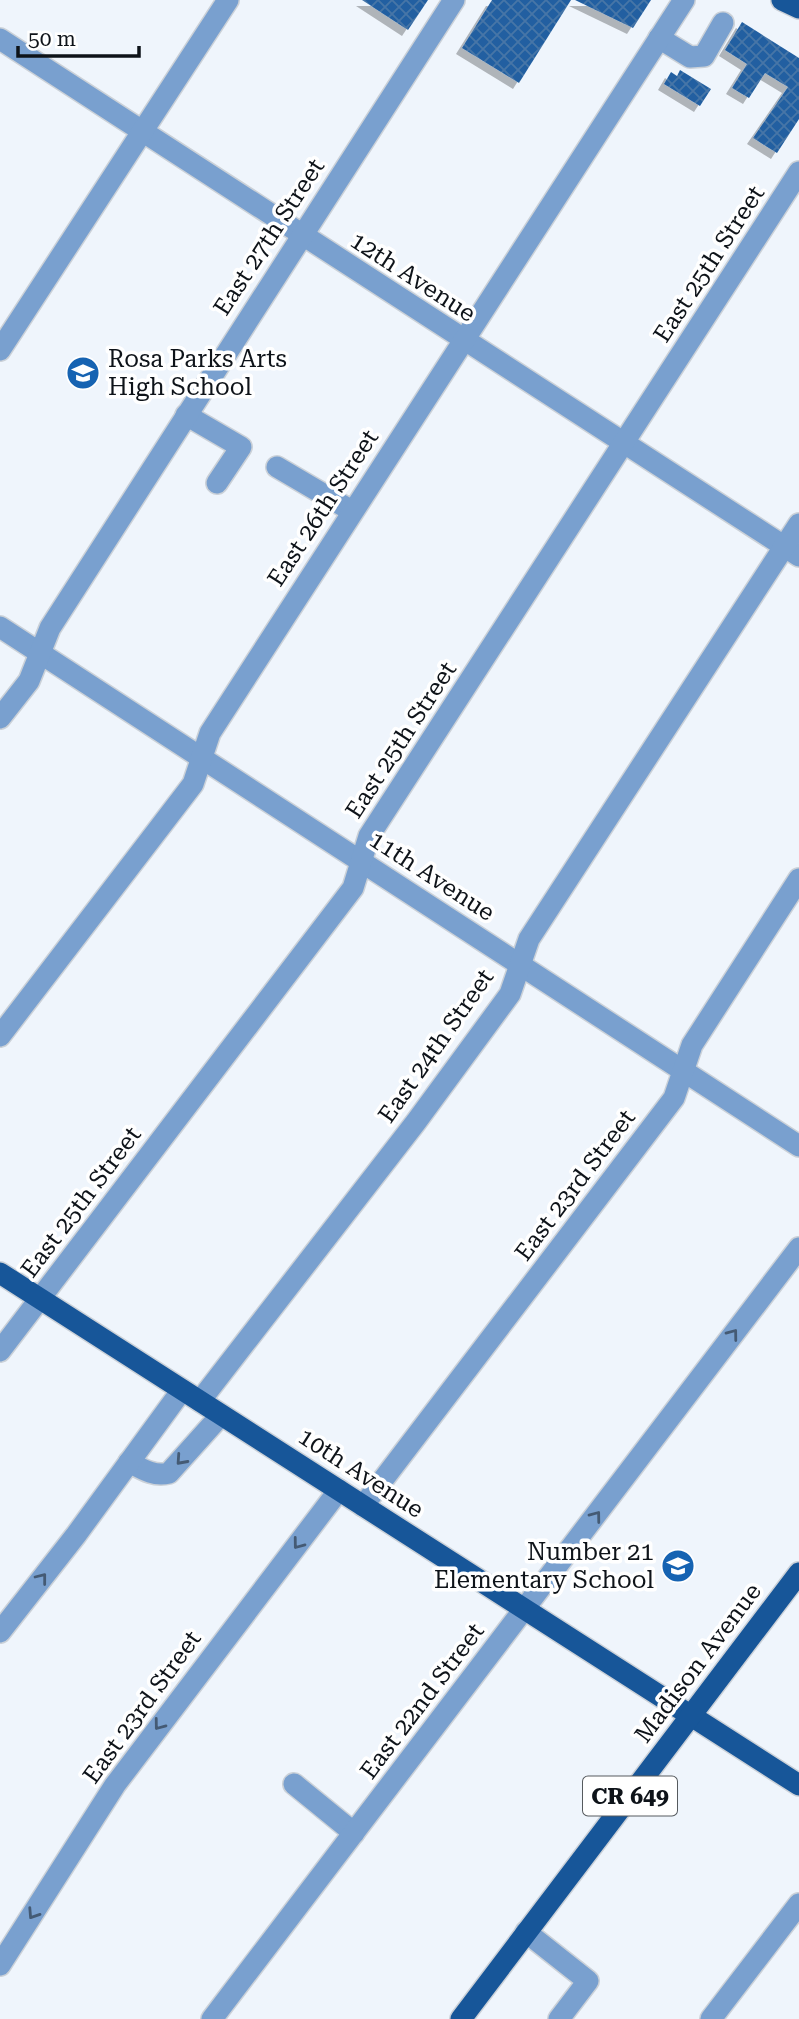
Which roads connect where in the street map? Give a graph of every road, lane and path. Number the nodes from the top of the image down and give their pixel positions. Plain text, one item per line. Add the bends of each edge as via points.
1 (228, 0) edge
2 (454, 0) edge
3 (684, 0) edge
4 (782, 0) edge
5 (799, 8) edge
6 (723, 23) dead end
7 (659, 38) junction
8 (0, 39) edge
9 (141, 132) junction
10 (799, 172) edge
11 (300, 235) junction
12 (462, 340) junction
13 (0, 350) edge
14 (186, 415) junction
15 (624, 444) junction
16 (277, 467) dead end
17 (217, 483) dead end
18 (352, 511) junction
19 (799, 524) edge
20 (792, 551) edge
21 (0, 627) edge
22 (40, 653) junction
23 (0, 718) edge
24 (201, 758) junction
25 (361, 861) junction
26 (799, 879) edge
27 (520, 965) junction
28 (0, 1036) edge
29 (683, 1071) junction
30 (799, 1146) edge
31 (799, 1248) edge
32 (0, 1273) edge
33 (40, 1299) junction
34 (0, 1351) edge
35 (191, 1395) junction
36 (221, 1415) junction
37 (129, 1462) junction
38 (339, 1490) junction
39 (363, 1506) junction
40 (799, 1573) edge
41 (525, 1609) junction
42 (0, 1632) edge
43 (691, 1716) junction
44 (294, 1784) dead end
45 (799, 1785) edge
46 (354, 1833) junction
47 (799, 1904) edge
48 (526, 1932) junction
49 (0, 1965) edge
50 (212, 2019) edge
51 (461, 2019) edge
52 (559, 2019) edge
53 (711, 2019) edge

1 - 9 street
2 - 11 street, East 27th Street
3 - 7 street, East 26th Street
4 - 5 main road
6 - 7 street via 704,56 690,57
7 - 12 street, East 26th Street
8 - 9 street, 12th Avenue
9 - 11 street, 12th Avenue
9 - 13 street
10 - 15 street, East 25th Street
11 - 12 street, 12th Avenue
11 - 14 street, East 27th Street
12 - 15 street, 12th Avenue
12 - 18 street, East 26th Street
14 - 17 street via 241,447
14 - 22 street, East 27th Street via 50,628
15 - 20 street, 12th Avenue
15 - 25 street, East 25th Street via 369,836
16 - 18 street
18 - 24 street, East 26th Street via 210,733
19 - 20 street, East 24th Street
20 - 27 street, East 24th Street via 529,939
21 - 22 street, 11th Avenue
22 - 23 street, East 27th Street via 29,681
22 - 24 street, 11th Avenue
24 - 25 street, 11th Avenue
24 - 28 street, East 26th Street via 193,784
25 - 27 street, 11th Avenue
25 - 33 street, East 25th Street via 353,888
26 - 29 street, East 23rd Street via 692,1045
27 - 29 street, 11th Avenue
27 - 35 street, East 24th Street via 510,994 416,1122
29 - 30 street, 11th Avenue
29 - 39 street, East 23rd Street via 674,1098
41 -> 31 street, East 22nd Street
32 - 33 main road, 10th Avenue
33 - 34 street, East 25th Street
33 - 35 main road, 10th Avenue
35 - 36 main road, 10th Avenue
35 - 37 street, East 24th Street
36 -> 37 street via 169,1473 145,1471
36 - 38 main road, 10th Avenue
42 -> 37 street, East 24th Street
38 - 39 main road, 10th Avenue
38 -> 49 street, East 23rd Street via 115,1785
39 - 41 main road, 10th Avenue
40 - 43 main road, Madison Avenue / CR 649
41 - 43 main road, 10th Avenue
41 - 46 street, East 22nd Street
43 - 45 main road, 10th Avenue
43 - 48 main road, Madison Avenue / CR 649
44 - 46 street
46 - 50 street, East 22nd Street
47 - 53 street
48 - 51 main road, Madison Avenue / CR 649
48 - 52 street via 588,1981

